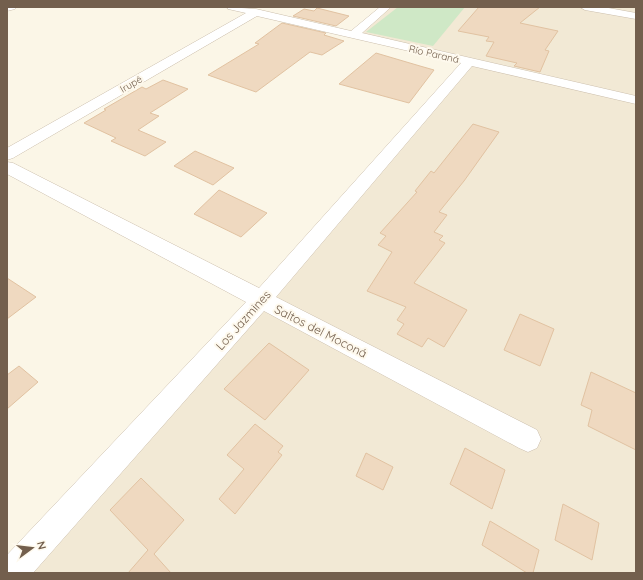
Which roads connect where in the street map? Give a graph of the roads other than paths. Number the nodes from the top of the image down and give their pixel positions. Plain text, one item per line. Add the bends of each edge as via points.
1 (11, 7) edge
2 (234, 7) edge
3 (386, 7) edge
4 (585, 7) edge
5 (7, 8) edge
6 (256, 12) junction
7 (636, 16) edge
8 (353, 35) junction
9 (469, 62) junction
10 (636, 100) edge
11 (7, 155) edge
12 (7, 167) edge
13 (261, 300) junction
14 (528, 438) dead end
15 (12, 573) edge

1 - 5 street
2 - 6 street, Río Paraná
3 - 8 street
4 - 7 street
6 - 8 street, Río Paraná
6 - 11 street, Irupé
8 - 9 street, Río Paraná
9 - 10 street, Río Paraná
9 - 13 street, Los Jazmines
12 - 13 street, Saltos del Moconá
13 - 14 street, Saltos del Moconá
13 - 15 street, Los Jazmines

